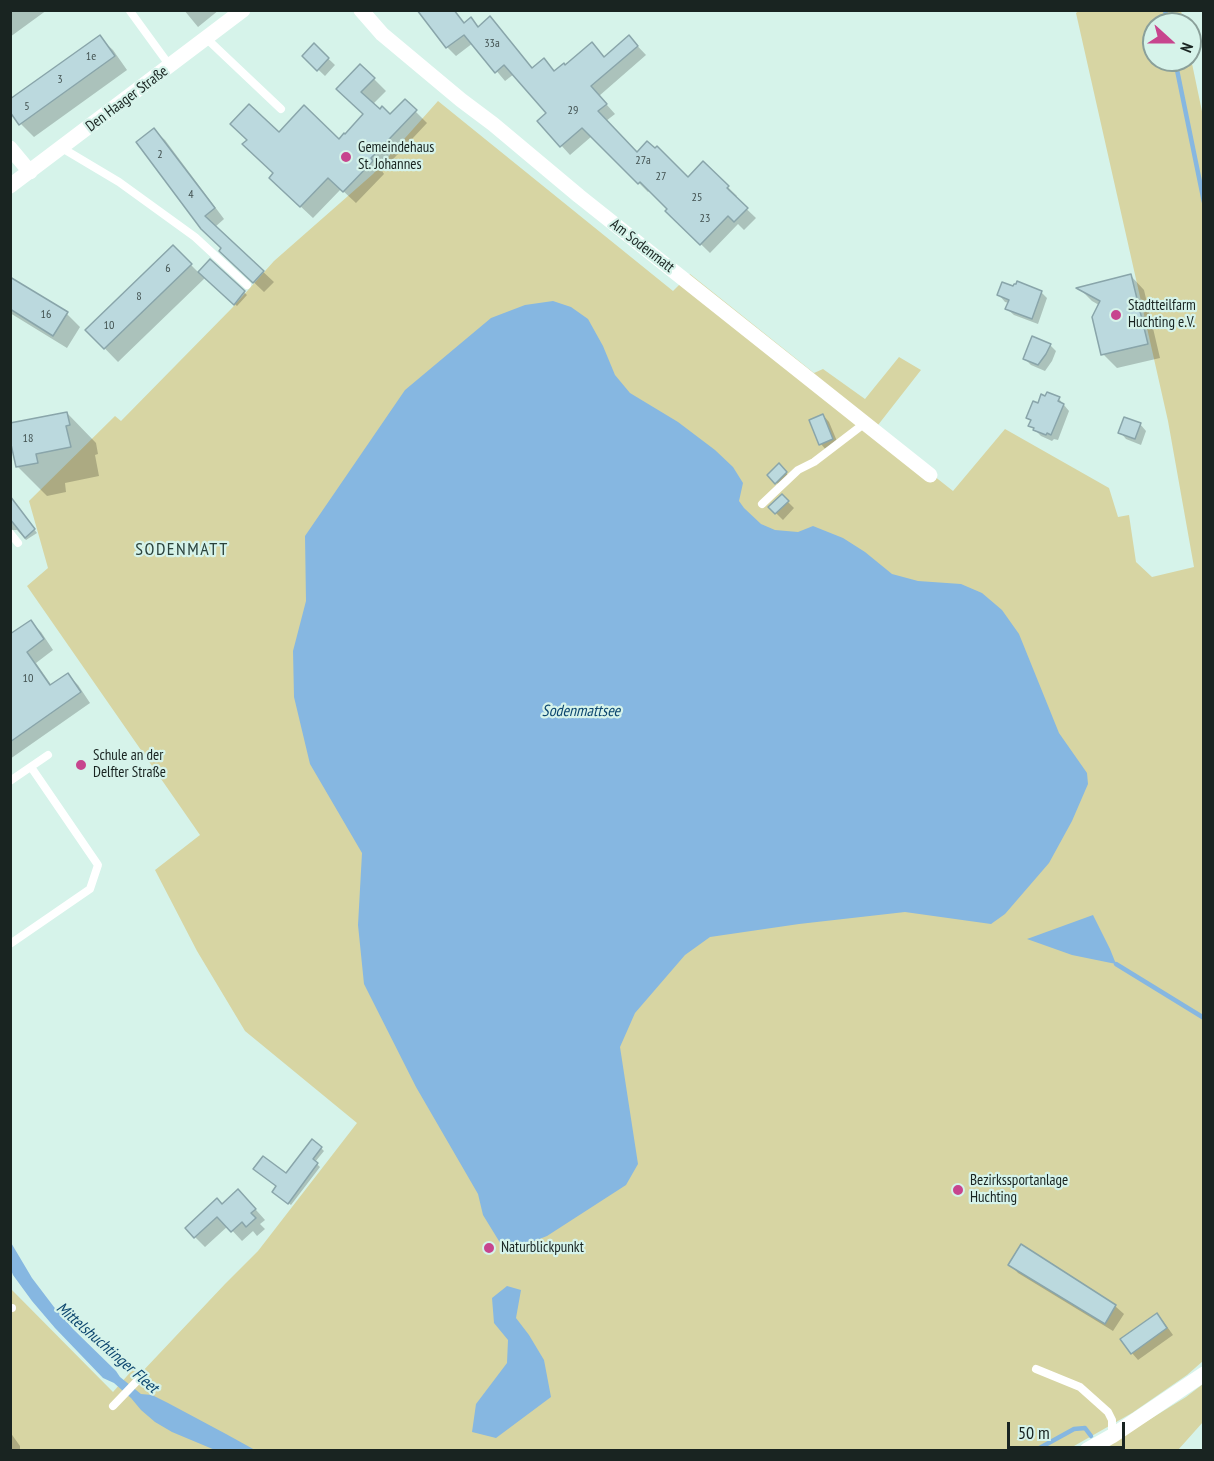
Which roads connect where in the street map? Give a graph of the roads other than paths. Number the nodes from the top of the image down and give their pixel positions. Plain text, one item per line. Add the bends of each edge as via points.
1 (243, 10) edge
2 (361, 10) edge
3 (130, 11) edge
4 (206, 38) junction
5 (170, 66) junction
6 (281, 110) dead end
7 (62, 147) junction
8 (10, 148) edge
9 (30, 172) junction
10 (10, 186) edge
11 (247, 285) dead end
12 (865, 423) junction
13 (930, 475) dead end
14 (762, 504) dead end
15 (10, 533) edge
16 (18, 543) dead end
17 (48, 755) dead end
18 (31, 767) junction
19 (10, 782) edge
20 (10, 944) edge
21 (1036, 1370) dead end
22 (1203, 1374) edge
23 (137, 1380) dead end
24 (113, 1406) dead end
25 (1110, 1423) junction
26 (1087, 1450) edge

1 - 4 street, Den Haager Straße
2 - 12 street, Am Sodenmatt via 382,34 461,100
3 - 5 lane
4 - 5 street, Den Haager Straße
4 - 6 lane
5 - 7 street, Den Haager Straße
7 - 9 street, Den Haager Straße
7 - 11 lane via 195,237
8 - 9 street
9 - 10 street, Den Haager Straße
12 - 13 street, Am Sodenmatt
12 - 14 lane via 798,470
15 - 16 lane
17 - 18 lane
18 - 19 lane
18 - 20 lane via 98,865 90,889
21 - 25 lane via 1080,1387
22 - 25 street
23 - 24 lane
25 - 26 street

